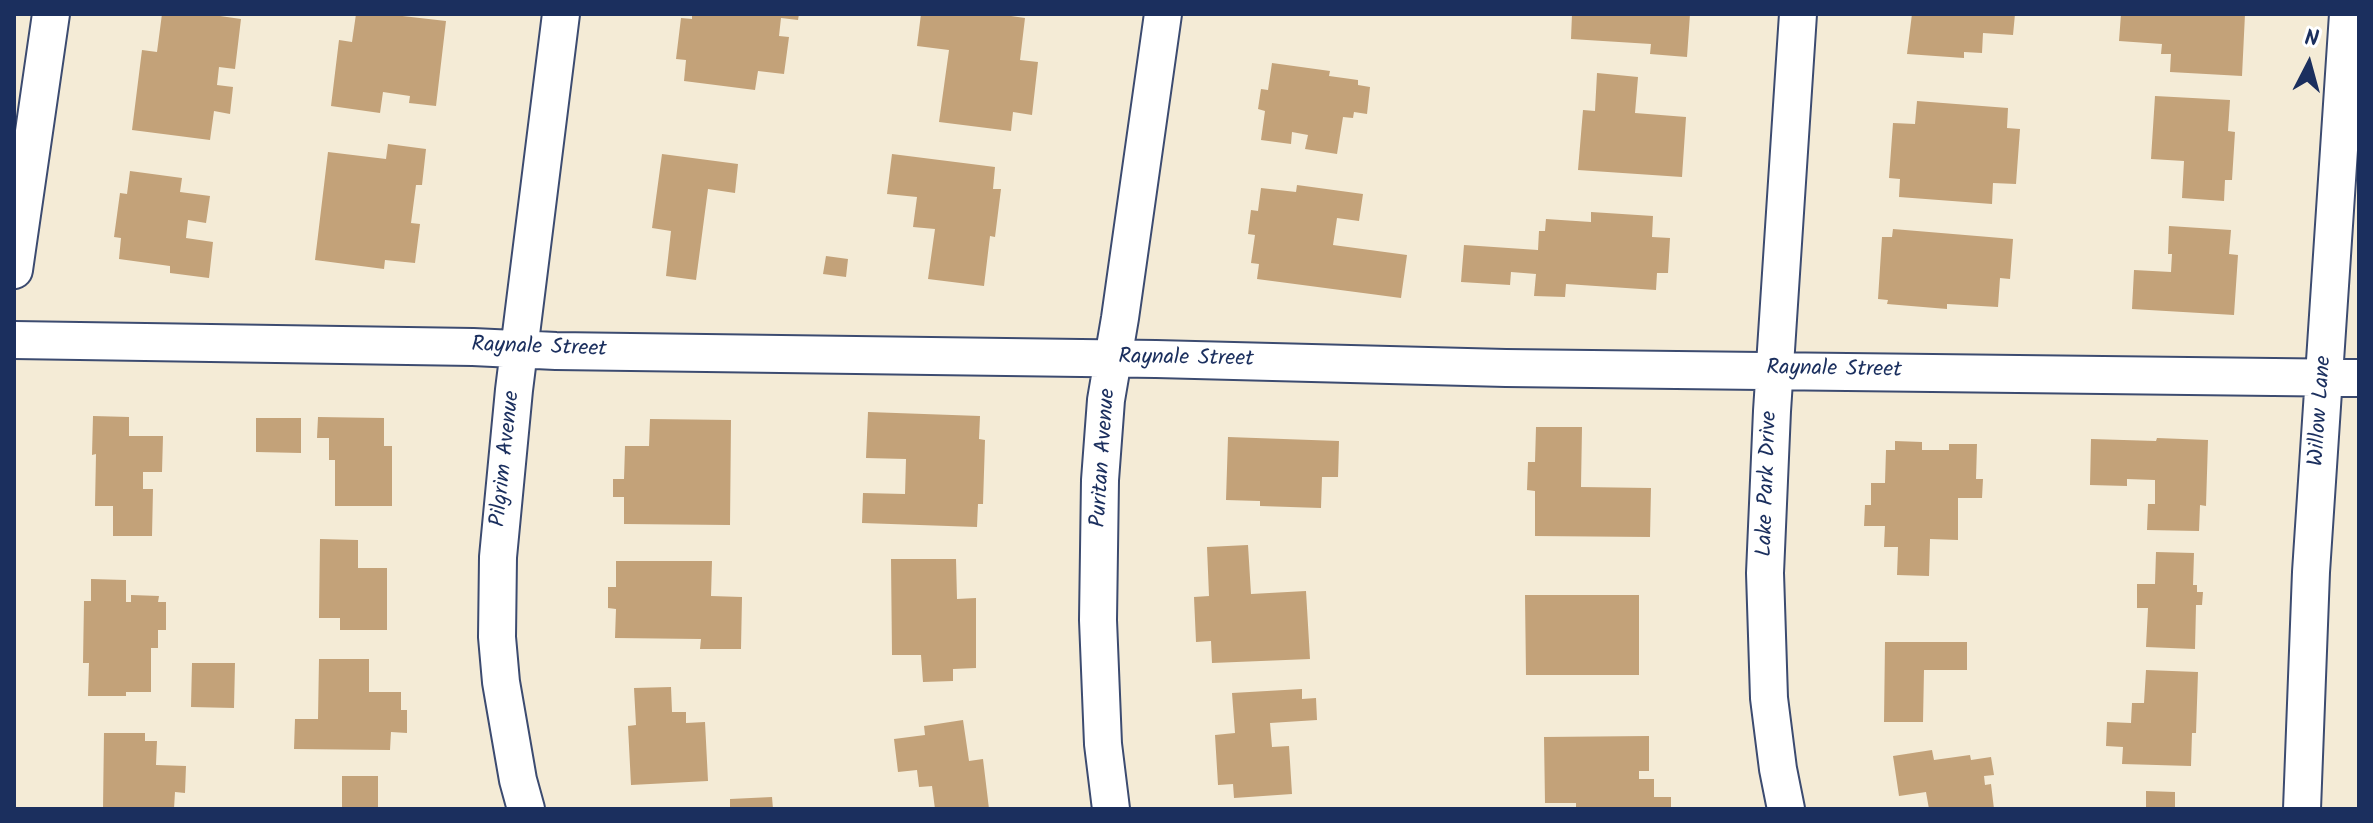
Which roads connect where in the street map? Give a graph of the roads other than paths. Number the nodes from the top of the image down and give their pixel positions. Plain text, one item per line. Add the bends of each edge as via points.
1 (51, 14) edge
2 (561, 14) edge
3 (1163, 14) edge
4 (1798, 14) edge
5 (2348, 14) edge
6 (14, 270) edge
7 (14, 340) edge
8 (519, 349) junction
9 (1114, 358) junction
10 (1774, 370) junction
11 (2323, 378) junction
12 (2359, 378) edge
13 (526, 809) edge
14 (1111, 809) edge
15 (1786, 809) edge
16 (2302, 809) edge

1 - 6 street
2 - 8 street, Pilgrim Avenue
3 - 9 street, Puritan Avenue
4 - 10 street, Lake Park Drive
5 - 11 street, Willow Lane
7 - 8 street, Raynale Street
8 - 9 street, Raynale Street
8 - 13 street, Pilgrim Avenue via 498,557 497,637
9 - 10 street, Raynale Street
9 - 14 street, Puritan Avenue via 1100,480 1098,604
10 - 11 street, Raynale Street
10 - 15 street, Lake Park Drive via 1766,626 1769,698
11 - 12 street, Raynale Street
11 - 16 street, Willow Lane

